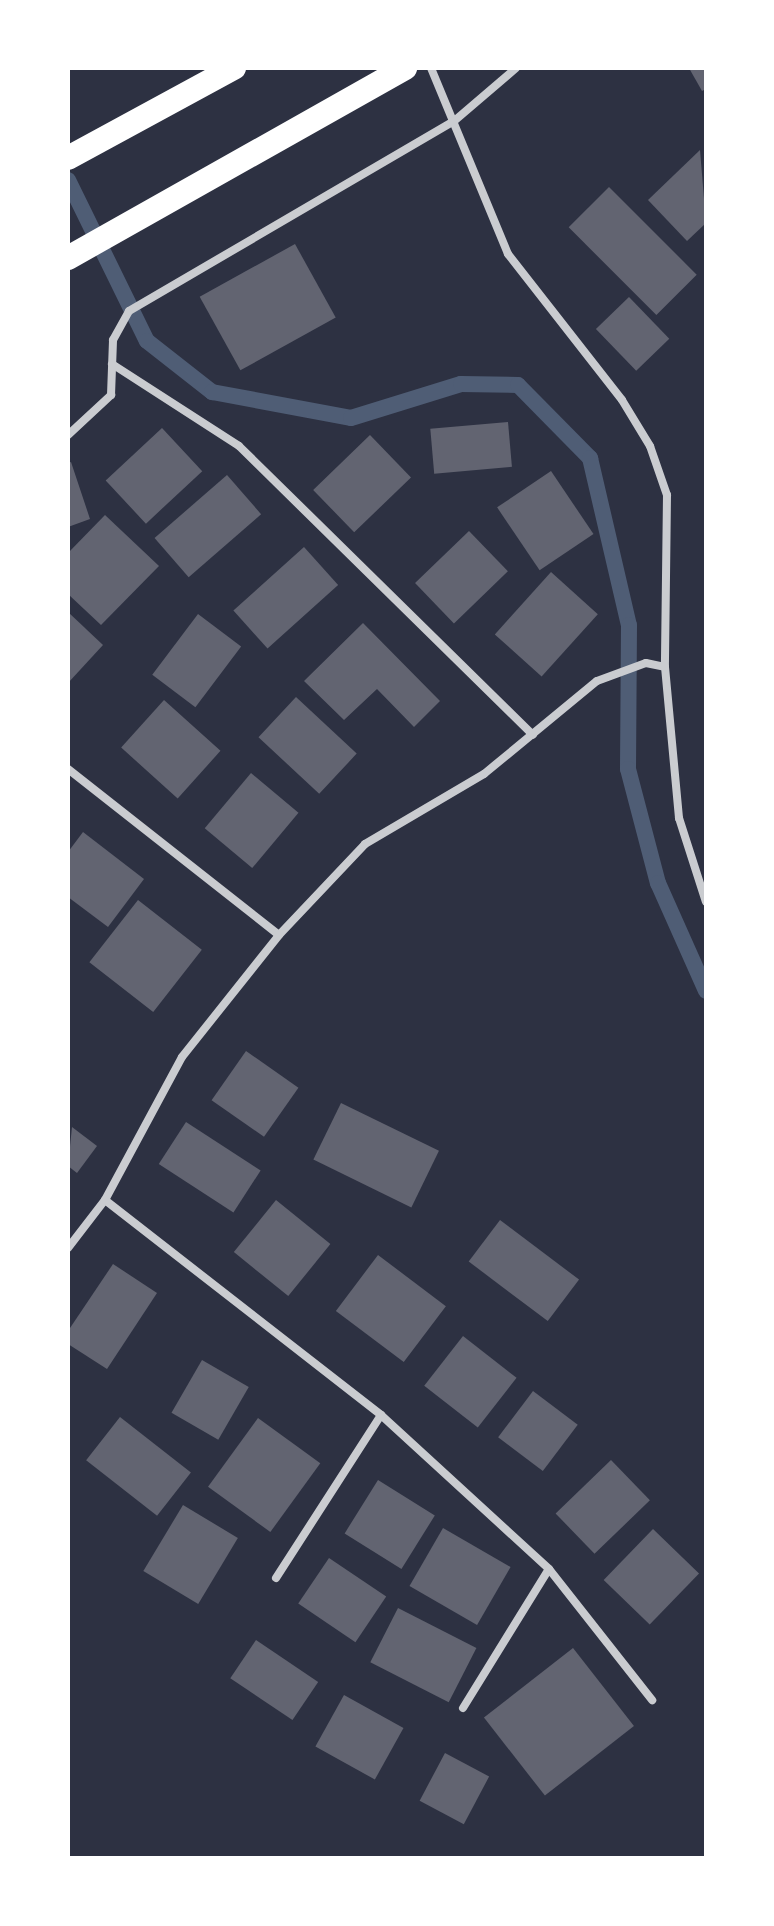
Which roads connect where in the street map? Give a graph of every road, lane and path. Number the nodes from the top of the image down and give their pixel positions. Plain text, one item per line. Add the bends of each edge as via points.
1 (234, 68) edge
2 (405, 68) edge
3 (431, 68) edge
4 (516, 68) edge
5 (453, 122) junction
6 (68, 158) edge
7 (68, 258) edge
8 (112, 364) junction
9 (68, 435) edge
10 (665, 667) junction
11 (533, 735) junction
12 (68, 769) edge
13 (706, 902) edge
14 (279, 935) junction
15 (105, 1200) junction
16 (68, 1248) edge
17 (381, 1415) junction
18 (549, 1569) junction
19 (276, 1578) dead end
20 (652, 1700) dead end
21 (463, 1708) dead end

1 - 6 highway
2 - 7 highway
3 - 5 street
4 - 5 street
5 - 8 street via 129,311 113,340
5 - 10 street via 508,254 650,446 667,495
8 - 9 street via 111,395
8 - 11 street via 239,446
10 - 11 street via 646,663 597,681
10 - 13 street via 679,818
11 - 14 street via 484,774 365,844
12 - 14 street
14 - 15 street via 182,1057
15 - 16 street
15 - 17 street
17 - 18 street
17 - 19 street
18 - 20 street
18 - 21 street

